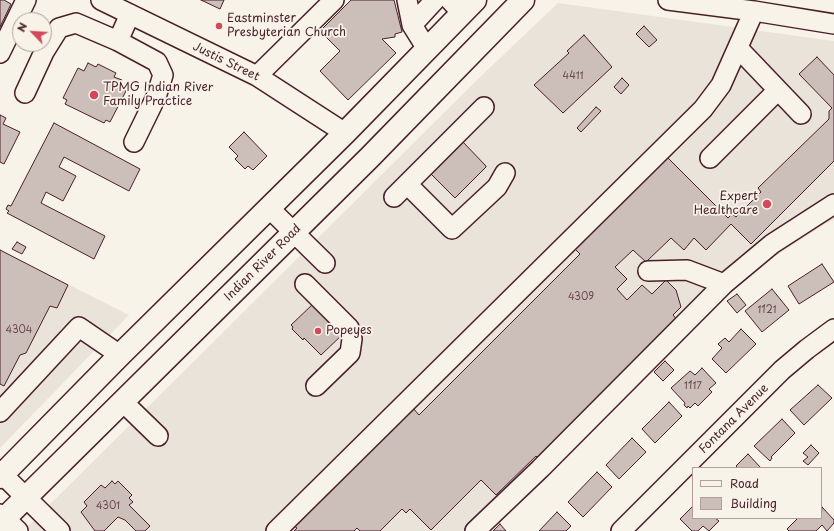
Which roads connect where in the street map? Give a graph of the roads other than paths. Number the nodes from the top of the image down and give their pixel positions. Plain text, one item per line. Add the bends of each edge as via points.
1 (26, 0) edge
2 (101, 0) edge
3 (334, 0) edge
4 (407, 0) edge
5 (435, 0) edge
6 (523, 0) edge
7 (668, 0) edge
8 (462, 4) edge
9 (754, 11) junction
10 (130, 14) junction
11 (834, 24) edge
12 (412, 25) junction
13 (118, 41) junction
14 (738, 48) junction
15 (427, 49) junction
16 (0, 53) edge
17 (257, 76) junction
18 (778, 90) junction
19 (25, 93) dead end
20 (484, 107) dead end
21 (801, 114) dead end
22 (345, 133) junction
23 (134, 142) dead end
24 (710, 158) dead end
25 (505, 173) dead end
26 (834, 204) edge
27 (269, 208) junction
28 (293, 233) junction
29 (325, 263) dead end
30 (648, 271) dead end
31 (305, 284) dead end
32 (724, 284) junction
33 (834, 329) edge
34 (120, 355) junction
35 (316, 386) dead end
36 (122, 401) junction
37 (0, 412) edge
38 (158, 436) dead end
39 (1, 475) edge
40 (26, 498) junction
41 (6, 522) edge
42 (60, 531) edge
43 (276, 531) edge
44 (475, 531) edge
45 (621, 531) edge

1 - 16 street
2 - 10 street, Justis Street
3 - 17 street
4 - 12 street
5 - 12 street
6 - 28 main road, Indian River Road
7 - 9 street
8 - 15 main road
9 - 11 street
9 - 14 street
10 - 13 street
10 - 17 street, Justis Street
12 - 15 street
13 - 19 street via 76,23 59,28 44,52
13 - 23 street via 156,62 163,75 156,97
14 - 18 street
14 - 43 street via 721,85 703,109
15 - 22 main road
17 - 22 street, Justis Street
18 - 21 street
18 - 24 street
20 - 25 street via 401,190 452,229 497,187
22 - 27 main road
26 - 32 street via 772,244
27 - 28 street
27 - 34 main road
28 - 29 street
28 - 36 main road, Indian River Road
30 - 32 street via 687,270
31 - 35 street via 349,328 352,339 350,353
32 - 44 street
33 - 45 street, Fontana Avenue via 782,370
34 - 37 street via 79,327
34 - 39 main road
36 - 38 street
36 - 40 main road, Indian River Road
39 - 40 street
40 - 41 main road, Indian River Road
40 - 42 street

